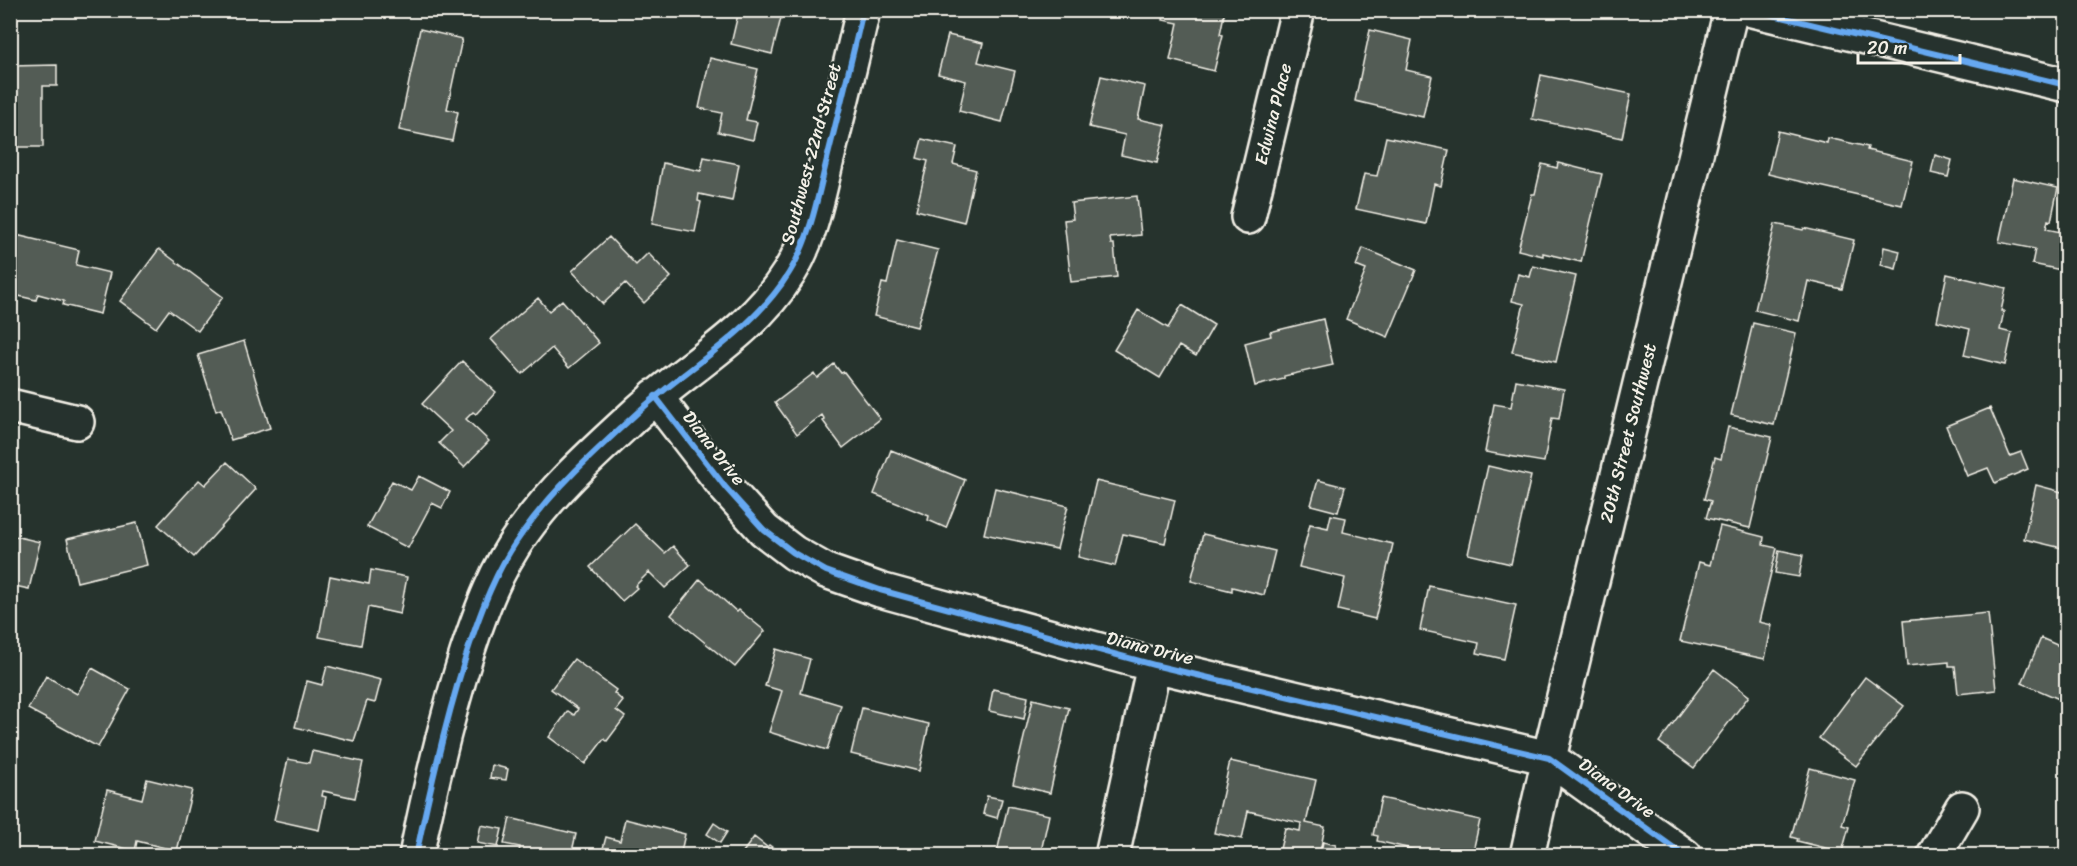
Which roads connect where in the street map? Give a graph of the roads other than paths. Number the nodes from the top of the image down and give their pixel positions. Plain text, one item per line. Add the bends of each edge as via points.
1 (863, 10) edge
2 (1298, 10) edge
3 (1731, 10) edge
4 (1752, 10) edge
5 (2067, 85) edge
6 (1248, 217) dead end
7 (655, 396) junction
8 (10, 406) edge
9 (77, 422) dead end
10 (1154, 665) junction
11 (1548, 758) junction
12 (1962, 808) dead end
13 (416, 855) edge
14 (1112, 855) edge
15 (1527, 855) edge
16 (1685, 855) edge
17 (1934, 855) edge

1 - 7 street, Southwest 22nd Street via 812,219 798,258 756,314 712,354
2 - 6 street, Edwina Place
3 - 11 street, 20th Street Southwest
4 - 5 street
7 - 10 street, Diana Drive via 726,489 764,530 818,566 880,591
7 - 13 street, Southwest 22nd Street via 571,473 523,531 497,573 456,687
8 - 9 street
10 - 11 street, Diana Drive
10 - 14 street
11 - 15 street, 20th Street Southwest
11 - 16 street, Diana Drive
12 - 17 street

